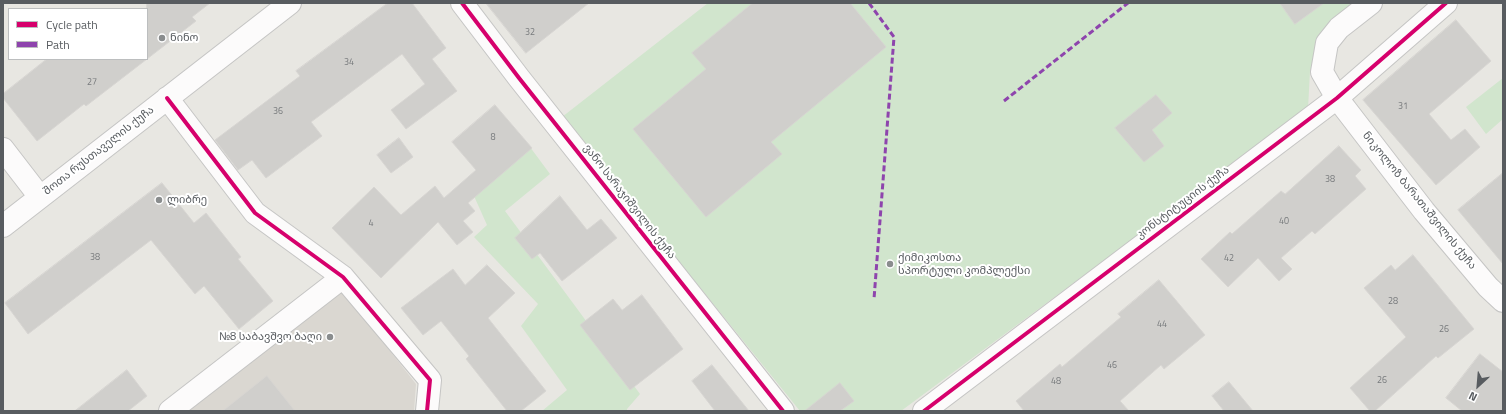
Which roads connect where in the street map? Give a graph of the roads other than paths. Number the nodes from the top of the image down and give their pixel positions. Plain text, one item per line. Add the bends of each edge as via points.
1 (290, 3) edge
2 (462, 3) edge
3 (1371, 3) edge
4 (1446, 3) edge
5 (167, 98) junction
6 (1337, 98) junction
7 (3, 150) edge
8 (40, 197) junction
9 (3, 226) edge
10 (343, 277) junction
11 (1503, 301) edge
12 (170, 411) edge
13 (427, 411) edge
14 (783, 411) edge
15 (924, 411) edge

1 - 5 street, შოთა რუსთაველის ქუჩა
2 - 14 street, ვანო სარაჯიშვილის ქუჩა
3 - 6 street via 1339,28 1327,43 1322,72
4 - 6 street, კონსტიტუციის ქუჩა
5 - 8 street, შოთა რუსთაველის ქუჩა
5 - 10 street via 255,213
6 - 11 street, ნიკოლოზ ბარათაშვილის ქუჩა via 1424,211 1488,287
6 - 15 street, კონსტიტუციის ქუჩა
7 - 8 street
8 - 9 street, შოთა რუსთაველის ქუჩა
10 - 12 street
10 - 13 street via 430,380

